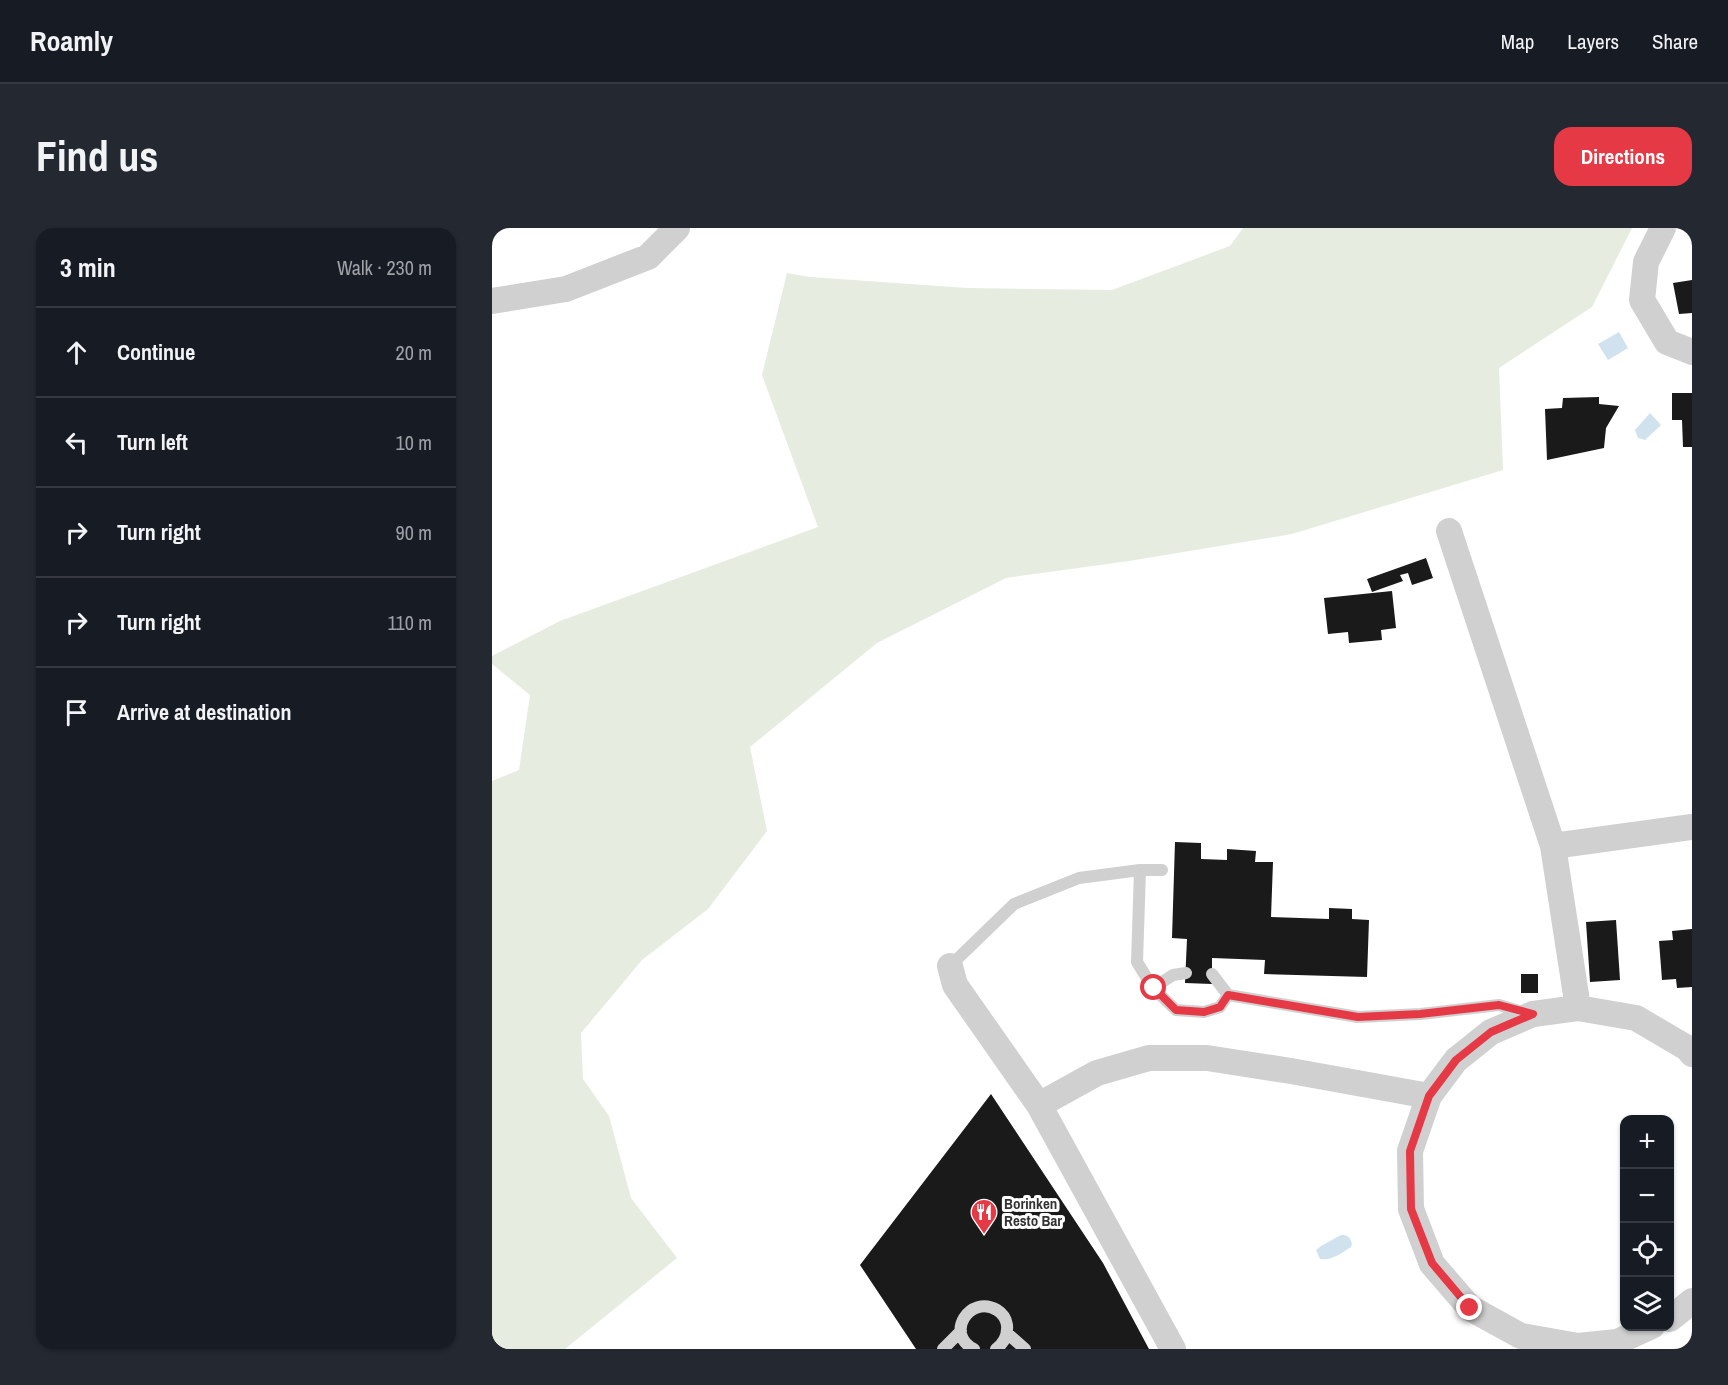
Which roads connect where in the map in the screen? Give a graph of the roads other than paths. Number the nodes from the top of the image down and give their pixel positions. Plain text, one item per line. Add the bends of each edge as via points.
1 (676, 228) edge
2 (1663, 228) edge
3 (492, 301) edge
4 (1692, 352) edge
5 (1449, 531) dead end
6 (1692, 827) edge
7 (1553, 846) junction
8 (1140, 870) junction
9 (1162, 870) dead end
10 (950, 966) joint
11 (1186, 973) dead end
12 (1212, 974) dead end
13 (1154, 988) junction
14 (1228, 995) junction
15 (1578, 1008) junction
16 (1533, 1014) junction
17 (1692, 1054) edge
18 (1429, 1096) junction
19 (1039, 1105) junction
20 (1692, 1301) edge
21 (1674, 1316) edge
22 (960, 1331) junction
23 (1643, 1331) edge
24 (1008, 1334) junction
25 (1618, 1345) edge
26 (943, 1349) edge
27 (974, 1349) edge
28 (996, 1349) edge
29 (1025, 1349) edge
30 (1173, 1349) edge

1 - 3 street via 648,257 566,289
2 - 4 street via 1646,262 1642,300 1667,342
5 - 7 street
6 - 7 street
7 - 15 street
8 - 9 lane
8 - 10 lane via 1079,878 1014,904
8 - 13 lane via 1137,963
10 - 19 street via 955,985
11 - 13 lane via 1173,975
12 - 14 lane
13 - 14 lane via 1176,1010 1204,1012 1220,1007
14 - 16 lane via 1358,1017 1499,1005
15 - 16 street
15 - 17 street via 1636,1018
16 - 18 street via 1491,1032 1464,1053
18 - 19 street via 1207,1058 1149,1058 1097,1073
18 - 25 street via 1410,1151 1411,1209 1432,1263 1470,1308 1521,1336 1578,1346
19 - 30 street
20 - 21 street
22 - 24 lane via 967,1313 989,1306 1007,1322
22 - 26 lane
22 - 27 lane via 963,1340
23 - 25 street
24 - 28 lane
24 - 29 lane

